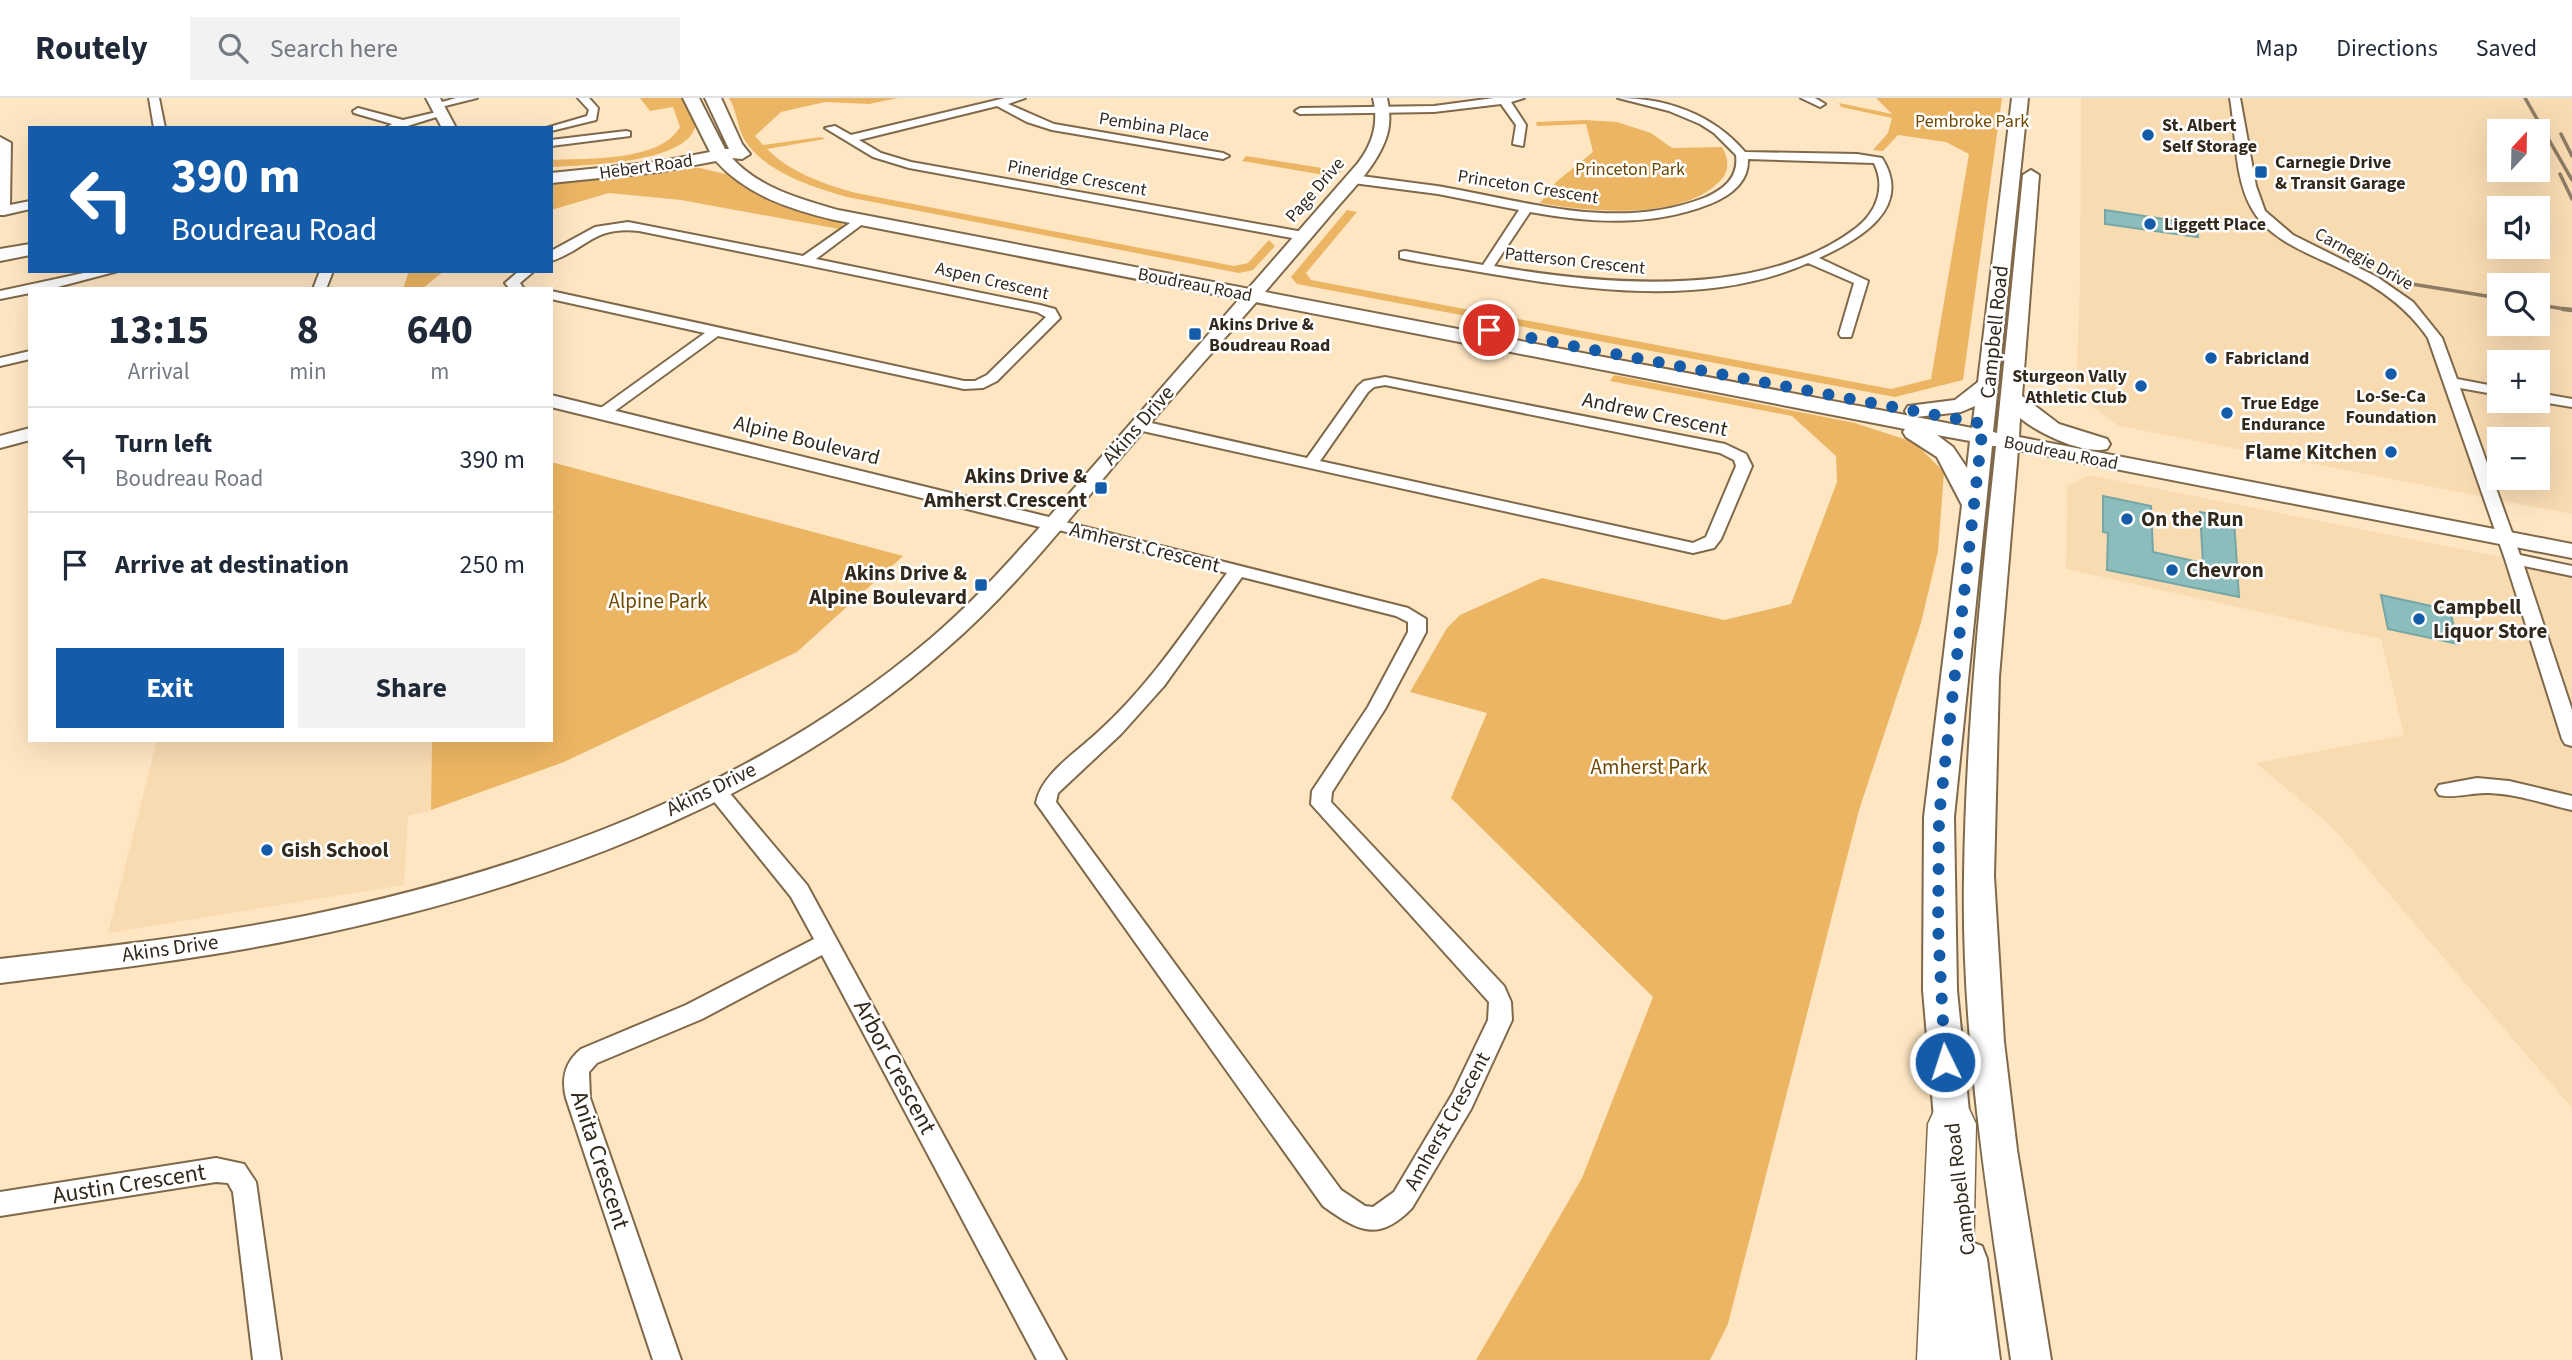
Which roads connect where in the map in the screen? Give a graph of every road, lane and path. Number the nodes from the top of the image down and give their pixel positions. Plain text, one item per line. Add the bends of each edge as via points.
1 (154, 98) edge
2 (471, 98) edge
3 (583, 98) edge
4 (691, 98) edge
5 (713, 98) edge
6 (1020, 98) edge
7 (1519, 98) edge
8 (1623, 98) edge
9 (1806, 98) edge
10 (2020, 98) edge
11 (2038, 98) edge
12 (2235, 98) edge
13 (1504, 100) junction
14 (1001, 104) junction
15 (1382, 104) edge
16 (1820, 104) dead end
17 (437, 106) edge
18 (1300, 110) dead end
19 (358, 111) dead end
20 (403, 123) junction
21 (2036, 125) dead end
22 (160, 126) edge
23 (395, 126) edge
24 (448, 126) edge
25 (553, 128) edge
26 (831, 128) dead end
27 (626, 134) dead end
28 (695, 137) junction
29 (849, 139) junction
30 (0, 140) edge
31 (553, 143) edge
32 (1519, 144) dead end
33 (728, 151) junction
34 (2033, 152) dead end
35 (1742, 155) junction
36 (1223, 156) dead end
37 (650, 164) junction
38 (553, 170) edge
39 (737, 173) junction
40 (553, 178) edge
41 (1353, 179) junction
42 (28, 205) edge
43 (1527, 207) junction
44 (2, 211) edge
45 (860, 220) junction
46 (1303, 236) junction
47 (28, 241) edge
48 (0, 247) edge
49 (28, 249) edge
50 (0, 255) edge
51 (1405, 255) dead end
52 (553, 256) edge
53 (1812, 260) junction
54 (805, 261) junction
55 (1486, 269) junction
56 (525, 273) edge
57 (88, 274) edge
58 (38, 287) edge
59 (516, 287) edge
60 (28, 289) edge
61 (1255, 291) junction
62 (0, 295) edge
63 (553, 295) edge
64 (717, 330) junction
65 (1846, 334) dead end
66 (28, 355) edge
67 (0, 362) edge
68 (1990, 382) junction
69 (2451, 383) junction
70 (2487, 389) edge
71 (2011, 398) junction
72 (2550, 399) edge
73 (553, 401) edge
74 (2572, 403) edge
75 (1916, 411) junction
76 (603, 413) junction
77 (1857, 415) junction
78 (1138, 425) junction
79 (1982, 431) junction
80 (28, 435) edge
81 (2008, 436) junction
82 (0, 442) edge
83 (2150, 456) junction
84 (2082, 457) junction
85 (1311, 463) junction
86 (2001, 492) junction
87 (1973, 503) junction
88 (1053, 524) junction
89 (2572, 538) edge
90 (2507, 541) junction
91 (2572, 551) edge
92 (1237, 570) junction
93 (2572, 571) edge
94 (1955, 670) junction
95 (1986, 677) junction
96 (2572, 739) edge
97 (715, 789) junction
98 (2446, 790) dead end
99 (2572, 803) edge
100 (828, 942) junction
101 (0, 971) edge
102 (1952, 1124) junction
103 (0, 1204) edge
104 (267, 1360) edge
105 (667, 1360) edge
106 (1052, 1360) edge
107 (1944, 1360) edge
108 (1980, 1360) edge
109 (2031, 1360) edge

1 - 22 street
2 - 17 street
3 - 25 street via 594,110 592,118
4 - 28 main road, Boudreau Road
5 - 33 main road, Boudreau Road
6 - 14 street
7 - 13 street
8 - 35 street via 1702,121 1724,135
9 - 16 street
10 - 68 main road, Campbell Road
11 - 21 main road
12 - 69 street, Carnegie Drive via 2252,197 2262,215 2286,237 2386,289 2420,314 2435,338
13 - 15 street via 1434,109
13 - 32 street via 1521,125
14 - 29 street
14 - 36 street, Pembina Place via 1052,127
15 - 18 street
15 - 41 street, Page Drive via 1382,130 1376,148
17 - 20 street
17 - 24 street
19 - 20 street
20 - 23 street
26 - 29 street, Pineridge Crescent
27 - 31 street
28 - 33 main road, Boudreau Road
28 - 37 main road
29 - 46 street, Pineridge Crescent via 877,155 909,165
30 - 44 street via 5,144
33 - 37 main road, Hebert Road
33 - 39 main road, Boudreau Road
33 - 61 main road, Boudreau Road via 785,184 853,207
34 - 71 main road, Campbell Road
35 - 43 street, Princeton Crescent via 1741,173 1728,190 1687,208 1609,217
35 - 53 street, Patterson Crescent via 1857,157 1878,160 1882,166 1886,189 1871,222
37 - 38 main road, Hebert Road
37 - 39 main road
37 - 40 main road, Hebert Road
39 - 45 main road, Boudreau Road via 784,198
41 - 43 street, Princeton Crescent
41 - 46 street, Page Drive
42 - 44 street
43 - 55 street, Patterson Crescent
45 - 54 street
45 - 61 main road, Boudreau Road
46 - 61 street, Page Drive
47 - 48 main road
49 - 50 main road
51 - 55 street, Patterson Crescent
52 - 54 street, Aspen Crescent via 595,231 614,226
53 - 55 street, Patterson Crescent via 1663,292
53 - 65 street via 1861,281
54 - 64 street, Aspen Crescent via 1040,309 1053,318 992,378 971,386
56 - 59 street via 512,282
57 - 58 street
60 - 62 street
61 - 75 main road, Boudreau Road
61 - 77 main road, Boudreau Road
61 - 78 street, Akins Drive
63 - 64 street, Aspen Crescent
64 - 76 street
66 - 67 street
68 - 75 main road via 1961,406
68 - 79 main road, Campbell Road
69 - 70 street
69 - 90 street, Carnegie Drive
71 - 81 main road, Campbell Road
71 - 83 main road via 2049,428
72 - 74 street
73 - 76 street, Alpine Boulevard
75 - 79 main road, Boudreau Road
76 - 88 street, Alpine Boulevard
77 - 79 main road, Boudreau Road
77 - 87 main road via 1910,430 1941,445
78 - 85 street, Andrew Crescent
78 - 88 street, Akins Drive
79 - 81 main road, Boudreau Road
79 - 87 main road, Campbell Road
80 - 82 street
81 - 83 main road, Boudreau Road
81 - 84 main road, Boudreau Road
81 - 86 main road, Campbell Road
83 - 90 main road, Boudreau Road
84 - 86 main road via 2033,461
84 - 90 main road, Boudreau Road
85 - 85 street, Andrew Crescent via 1693,548 1713,539 1744,466 1741,457 1725,449 1385,381 1366,386
86 - 95 main road, Campbell Road
87 - 94 main road, Campbell Road
88 - 92 street, Amherst Crescent
88 - 97 street, Akins Drive via 964,621 907,670 828,726
89 - 90 main road, Boudreau Road
90 - 91 main road, Boudreau Road
90 - 93 street, Boudreau Road
90 - 96 street, Carnegie Drive
92 - 92 street, Amherst Crescent via 1157,682 1048,790 1046,803 1332,1198 1359,1217 1375,1220 1403,1199 1437,1147 1500,1020 1500,1002 1496,992 1321,804 1322,791 1376,709 1416,632 1417,619
94 - 95 street
94 - 102 main road, Campbell Road via 1939,817 1938,927
95 - 109 main road, Campbell Road via 1979,876 1987,1042 1998,1150
97 - 100 street, Arbor Crescent via 790,878
97 - 101 street, Akins Drive via 560,855 388,908 264,934
98 - 99 street via 2486,785
100 - 105 street, Anita Crescent via 694,1012 589,1056 575,1074 578,1098
100 - 106 street, Arbor Crescent
102 - 107 highway
102 - 108 main road, Campbell Road
103 - 104 street, Austin Crescent via 216,1170 235,1172 246,1192

